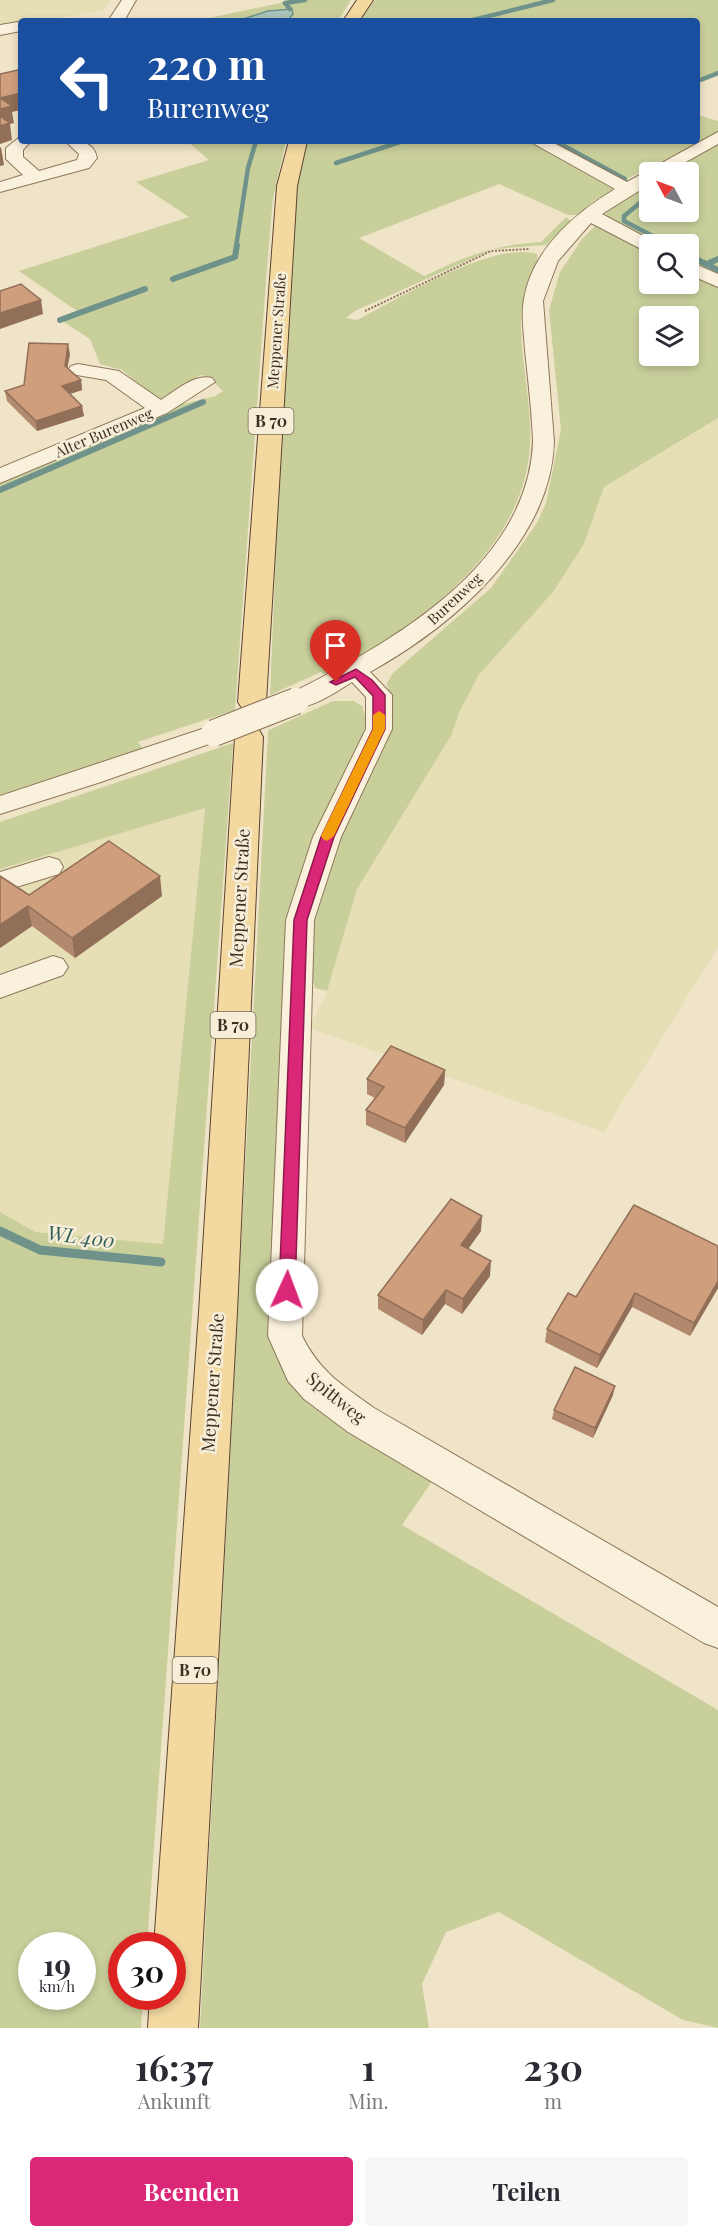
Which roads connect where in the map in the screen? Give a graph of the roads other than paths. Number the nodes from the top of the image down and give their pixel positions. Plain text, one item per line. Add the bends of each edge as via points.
1 (129, 0) edge
2 (364, 0) edge
3 (118, 18) edge
4 (353, 18) edge
5 (18, 27) dead end
6 (0, 30) edge
7 (718, 137) edge
8 (18, 141) edge
9 (77, 144) edge
10 (297, 144) edge
11 (543, 144) edge
12 (674, 162) edge
13 (35, 177) junction
14 (639, 182) edge
15 (0, 187) edge
16 (627, 189) junction
17 (588, 214) junction
18 (639, 240) edge
19 (699, 272) edge
20 (718, 281) edge
21 (78, 370) dead end
22 (205, 382) dead end
23 (160, 409) junction
24 (0, 476) edge
25 (356, 672) junction
26 (238, 724) junction
27 (0, 805) edge
28 (49, 867) dead end
29 (0, 882) edge
30 (53, 967) dead end
31 (0, 987) edge
32 (718, 1629) edge
33 (173, 2028) edge

1 - 3 street
2 - 4 main road
5 - 6 street
7 - 12 street
8 - 13 street via 15,159
9 - 13 street via 87,152 83,164
10 - 26 main road, Meppener Straße / B 70 via 286,186
11 - 16 street
13 - 15 street
14 - 16 street, Burenweg
16 - 17 street, Burenweg
17 - 18 street
17 - 25 street, Burenweg via 547,261 533,299 543,458 524,518 479,580 427,625
19 - 20 street
21 - 23 street via 112,375
22 - 23 street, Alter Burenweg
23 - 24 street, Alter Burenweg
25 - 26 street, Burenweg, bridge
25 - 32 street, Spittweg via 379,695 379,729 327,837 300,920 285,1336 309,1379 361,1420
26 - 27 street, Burenweg
26 - 33 main road, Meppener Straße / B 70 via 218,1312
28 - 29 street
30 - 31 street

